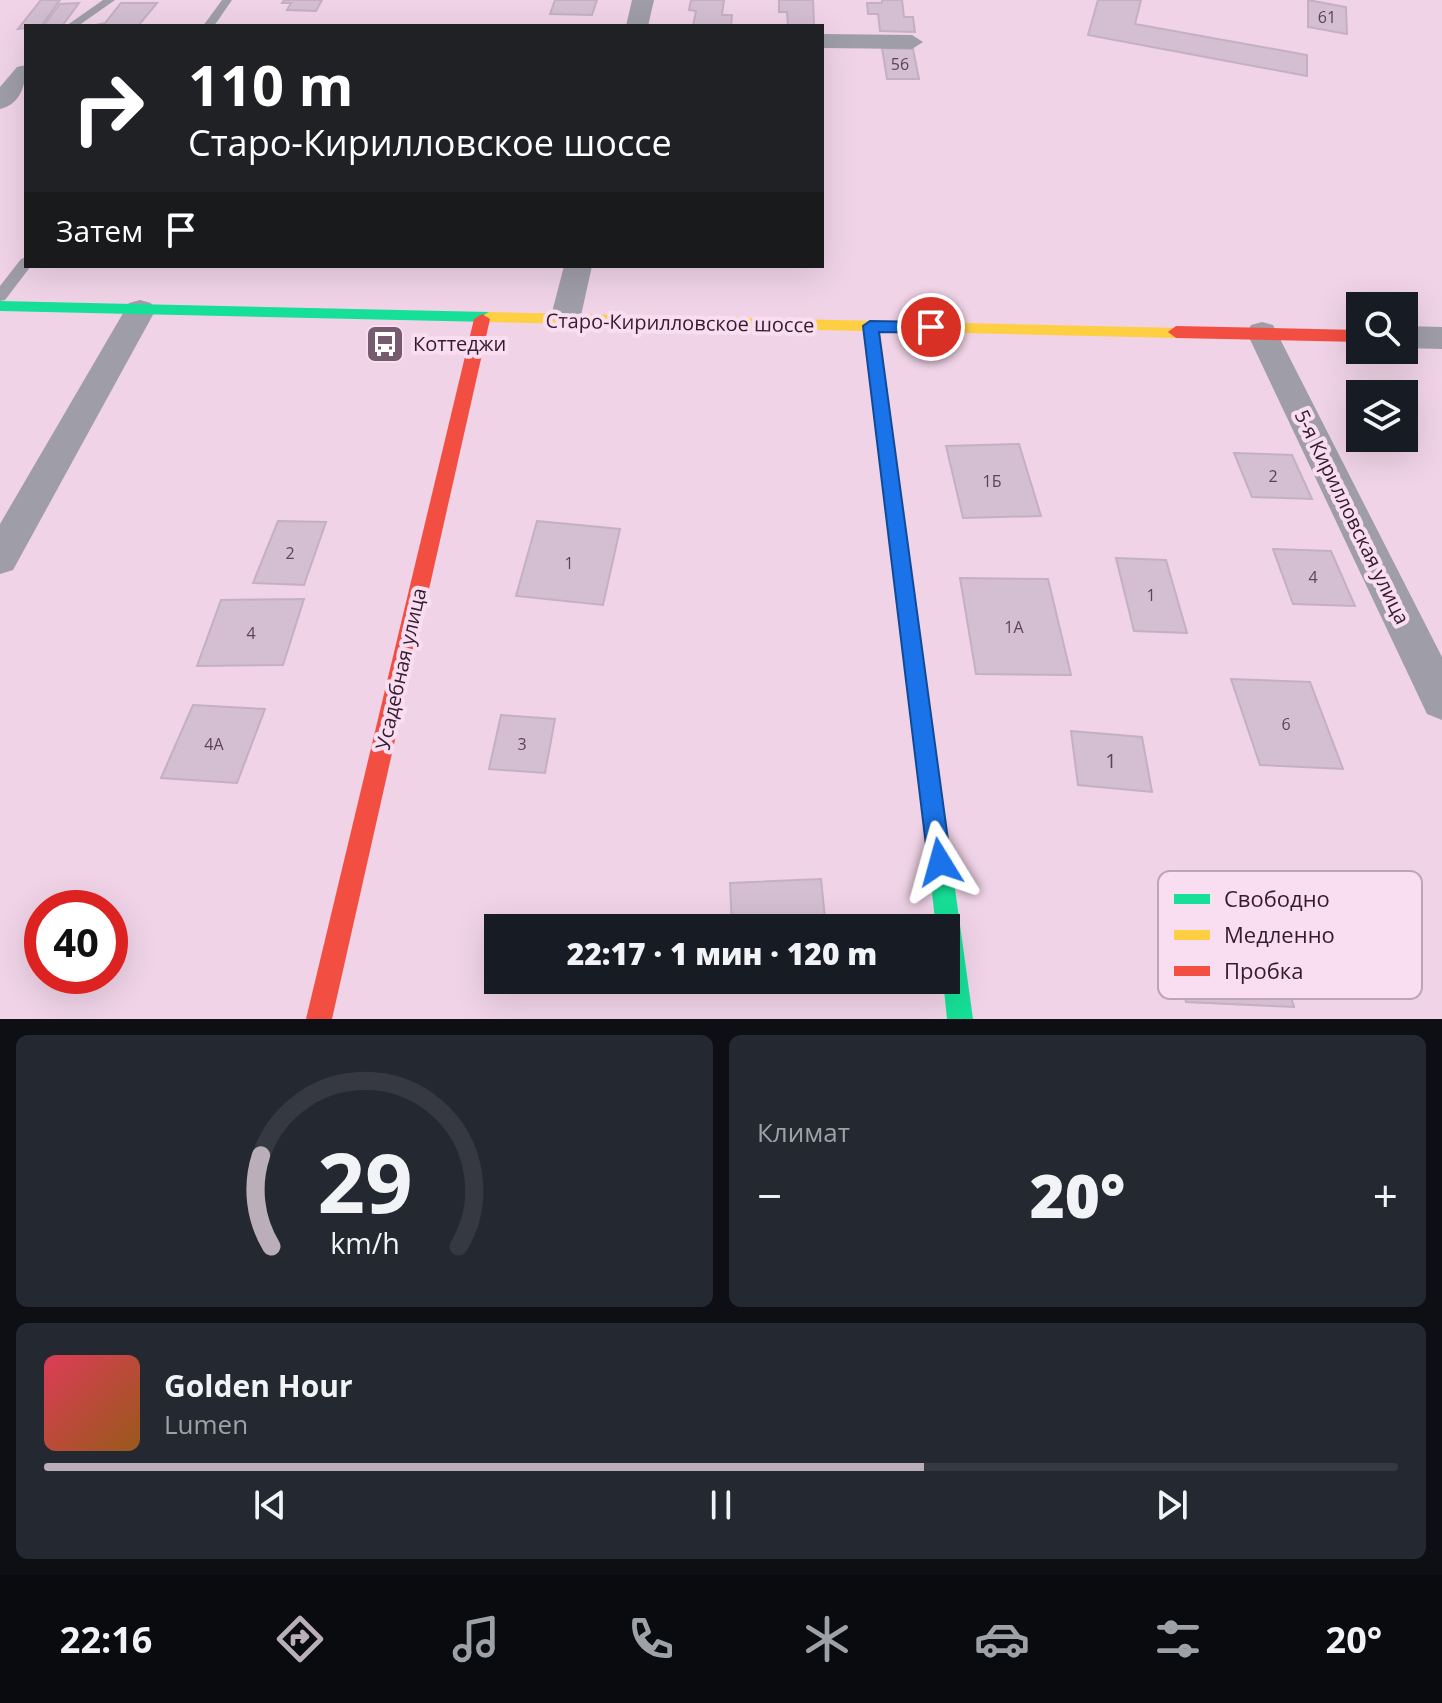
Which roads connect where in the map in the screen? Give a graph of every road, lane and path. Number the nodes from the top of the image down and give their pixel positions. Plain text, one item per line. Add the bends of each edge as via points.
1 (110, 0) edge
2 (227, 0) edge
3 (643, 0) edge
4 (74, 24) edge
5 (209, 24) edge
6 (637, 24) edge
7 (824, 41) edge
8 (912, 42) dead end
9 (0, 72) edge
10 (24, 72) edge
11 (24, 73) edge
12 (0, 102) edge
13 (24, 265) edge
14 (578, 268) edge
15 (0, 296) edge
16 (0, 306) edge
17 (140, 311) junction
18 (482, 319) junction
19 (565, 320) junction
20 (870, 326) junction
21 (1262, 333) junction
22 (1346, 336) edge
23 (1418, 337) edge
24 (1442, 338) edge
25 (0, 558) edge
26 (1442, 700) edge
27 (319, 1019) edge
28 (960, 1019) edge

1 - 4 lane
2 - 5 lane
3 - 6 street
7 - 8 street
9 - 10 street
11 - 12 street
13 - 15 lane
14 - 19 street
16 - 17 street, Старо-Кирилловское шоссе
17 - 18 street, Старо-Кирилловское шоссе
17 - 25 street
18 - 19 street, Старо-Кирилловское шоссе
18 - 27 street, Усадебная улица
19 - 20 street, Старо-Кирилловское шоссе
20 - 21 street, Старо-Кирилловское шоссе
20 - 28 street
21 - 22 street, Старо-Кирилловское шоссе
21 - 26 street, 5-я Кирилловская улица
23 - 24 street

